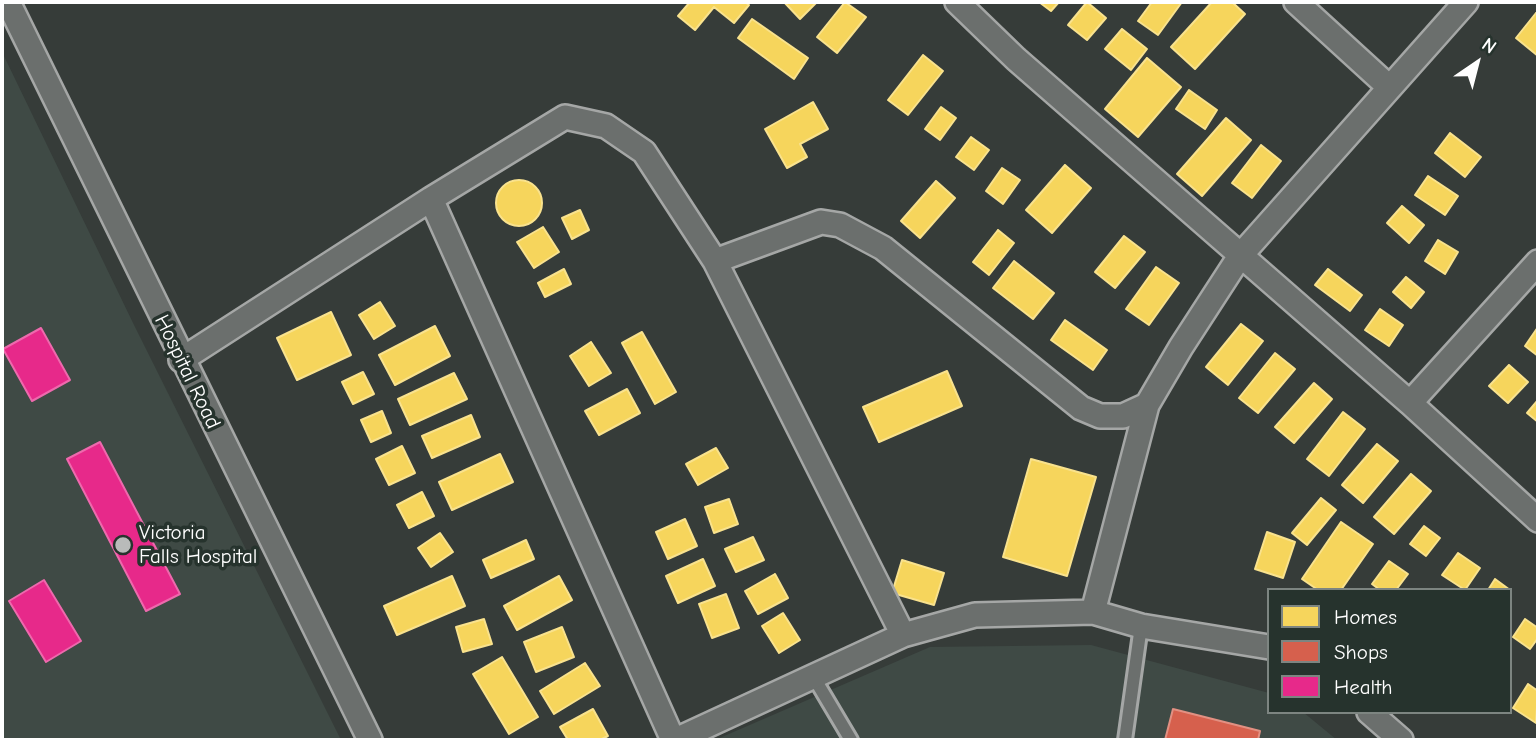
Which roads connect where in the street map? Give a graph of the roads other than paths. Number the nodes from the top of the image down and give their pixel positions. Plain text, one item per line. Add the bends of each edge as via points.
1 (8, 2) edge
2 (957, 2) edge
3 (1296, 2) edge
4 (1466, 2) edge
5 (1389, 87) junction
6 (431, 198) junction
7 (1240, 256) junction
8 (715, 261) junction
9 (1538, 262) edge
10 (181, 360) junction
11 (1410, 403) junction
12 (1147, 405) junction
13 (1538, 520) edge
14 (1093, 612) junction
15 (1142, 625) junction
16 (903, 635) junction
17 (1267, 647) edge
18 (814, 676) junction
19 (1371, 714) edge
20 (370, 740) edge
21 (675, 740) edge
22 (851, 740) edge
23 (1125, 740) edge
24 (1401, 740) edge

1 - 10 street, Hospital Road
2 - 7 street
3 - 5 street
4 - 5 street
5 - 7 street
6 - 8 street via 565,117 586,119 606,126 644,152
6 - 10 street
6 - 21 street
7 - 11 street
7 - 12 street
8 - 12 street via 821,222 840,225 883,248 1081,408 1100,416 1122,416
8 - 16 street
9 - 11 street
10 - 20 street, Hospital Road
11 - 13 street
12 - 14 street
14 - 15 street
14 - 16 street via 975,615
15 - 17 street
15 - 23 lane
16 - 18 street
18 - 21 street
18 - 22 lane
19 - 24 street

